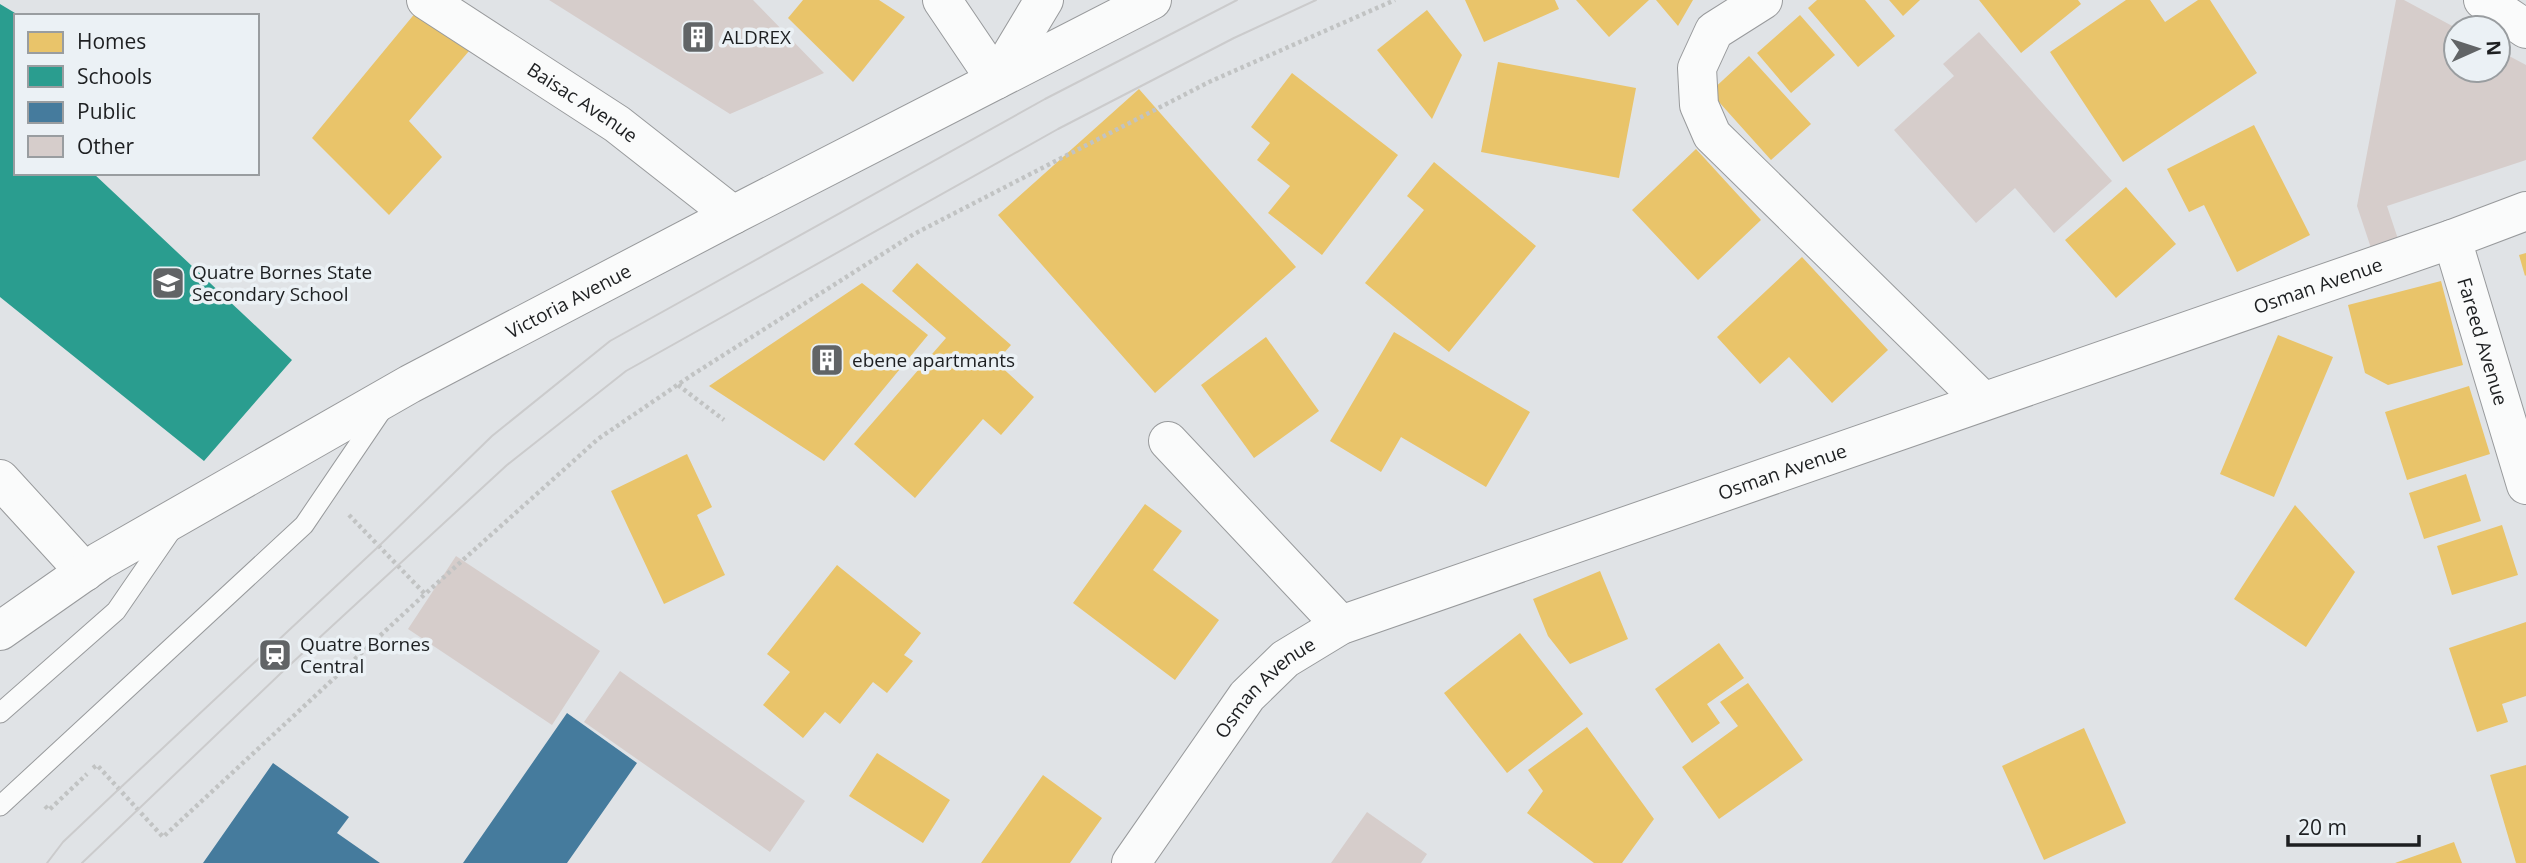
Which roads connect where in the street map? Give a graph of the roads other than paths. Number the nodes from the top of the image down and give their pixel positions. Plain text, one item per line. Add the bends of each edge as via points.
1 (426, 0) edge
2 (942, 0) edge
3 (1044, 0) edge
4 (1152, 0) edge
5 (1763, 0) edge
6 (2483, 0) edge
7 (2526, 29) edge
8 (996, 80) junction
9 (2526, 211) edge
10 (733, 215) junction
11 (2452, 239) junction
12 (393, 395) junction
13 (1983, 401) junction
14 (1168, 441) dead end
15 (0, 479) edge
16 (2526, 485) edge
17 (184, 513) junction
18 (85, 572) junction
19 (1342, 625) junction
20 (0, 631) edge
21 (0, 713) edge
22 (0, 806) edge
23 (1132, 863) edge

1 - 10 street, Baisac Avenue via 617,124
2 - 8 street
3 - 8 street
4 - 8 street, Victoria Avenue
5 - 13 street via 1714,30 1697,68 1699,104 1712,135
6 - 7 street
8 - 10 street, Victoria Avenue
9 - 11 street, Osman Avenue
10 - 12 street, Victoria Avenue
11 - 13 street, Osman Avenue
11 - 16 street, Fareed Avenue
12 - 17 street, Victoria Avenue
12 - 22 lane via 304,525
13 - 19 street, Osman Avenue
14 - 19 street
15 - 18 street
17 - 18 street, Victoria Avenue
17 - 21 lane via 116,611
18 - 20 street, Victoria Avenue
19 - 23 street, Osman Avenue via 1284,659 1247,696

